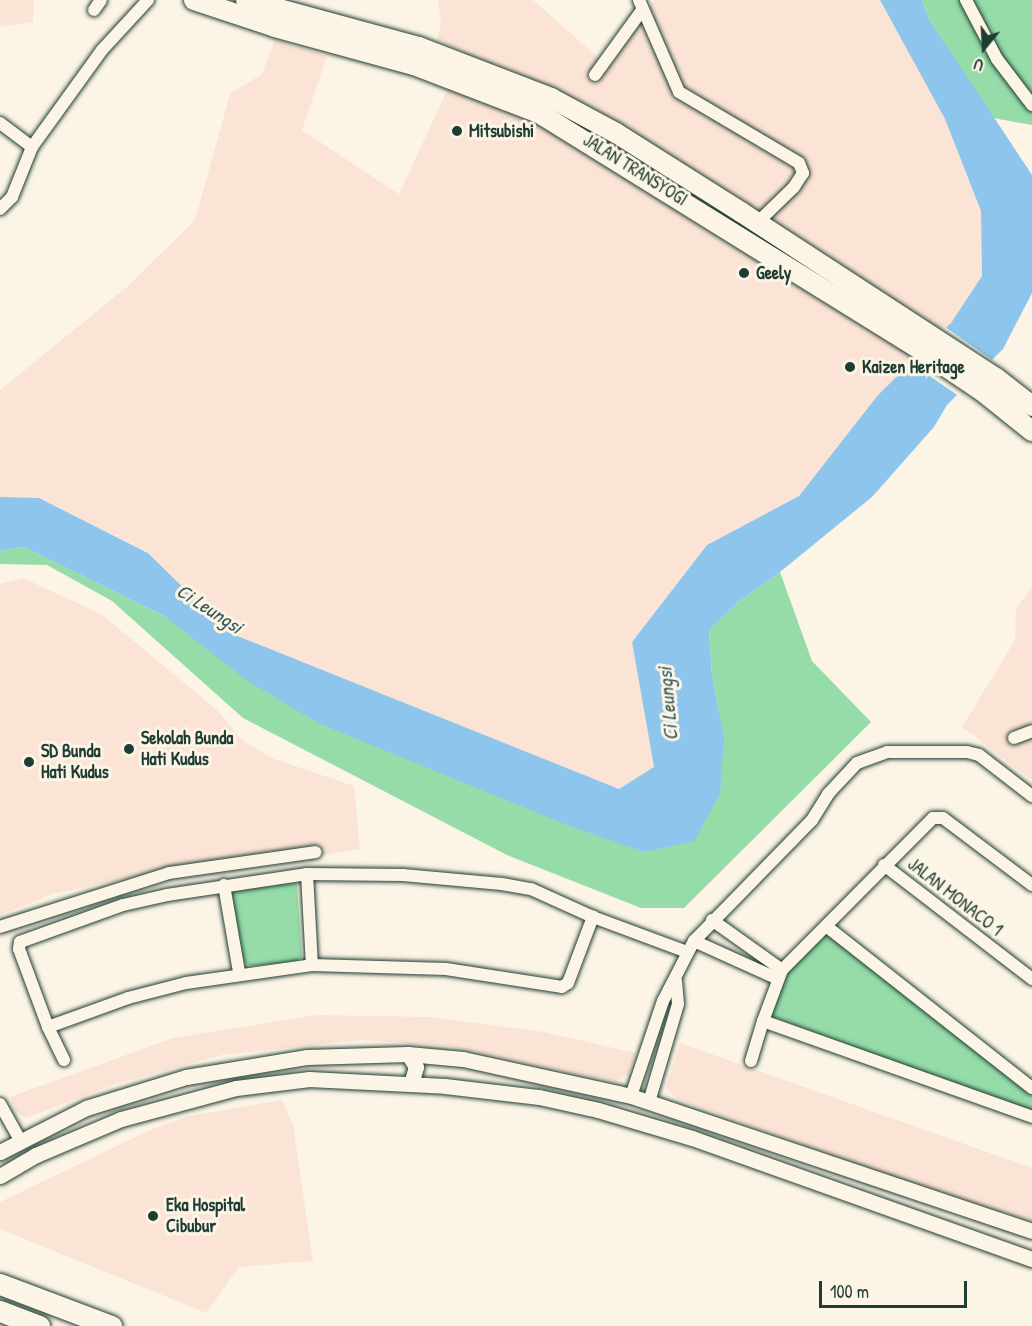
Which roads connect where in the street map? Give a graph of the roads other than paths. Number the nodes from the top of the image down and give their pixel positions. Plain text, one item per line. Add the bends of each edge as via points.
1 (148, 0) edge
2 (194, 0) edge
3 (246, 0) edge
4 (966, 0) edge
5 (641, 5) edge
6 (291, 22) junction
7 (595, 75) dead end
8 (1032, 105) edge
9 (0, 123) edge
10 (32, 147) junction
11 (0, 209) edge
12 (757, 223) junction
13 (921, 339) junction
14 (989, 384) junction
15 (1032, 406) edge
16 (1032, 431) edge
17 (1032, 731) edge
18 (1014, 738) dead end
19 (1032, 796) edge
20 (316, 852) dead end
21 (884, 865) junction
22 (307, 874) junction
23 (224, 885) junction
24 (1032, 885) edge
25 (593, 917) junction
26 (712, 920) junction
27 (826, 926) junction
28 (0, 927) edge
29 (690, 946) junction
30 (312, 965) junction
31 (239, 972) junction
32 (779, 974) junction
33 (1032, 979) edge
34 (676, 981) junction
35 (763, 1021) junction
36 (48, 1027) junction
37 (651, 1036) junction
38 (668, 1041) junction
39 (408, 1054) junction
40 (446, 1057) junction
41 (64, 1060) dead end
42 (751, 1061) dead end
43 (411, 1083) junction
44 (445, 1086) junction
45 (1032, 1088) edge
46 (631, 1096) junction
47 (649, 1102) junction
48 (0, 1104) edge
49 (1032, 1117) edge
50 (20, 1140) junction
51 (0, 1152) edge
52 (0, 1176) edge
53 (1030, 1231) edge
54 (1027, 1257) edge
55 (0, 1284) edge
56 (0, 1311) edge
57 (39, 1326) edge
58 (111, 1326) edge

1 - 10 street via 102,50
2 - 6 highway, JALAN TRANSYOGI
3 - 6 highway, JALAN TRANSYOGI
4 - 8 street via 997,59
5 - 7 street
5 - 12 street via 679,92 799,163 803,173 794,187
6 - 12 highway, JALAN TRANSYOGI via 419,47 551,98 616,133
6 - 13 highway, JALAN TRANSYOGI via 539,113
9 - 10 street
10 - 11 street via 12,197
12 - 13 highway, JALAN TRANSYOGI
13 - 14 highway, JALAN TRANSYOGI
14 - 15 highway, JALAN TRANSYOGI
14 - 16 highway, JALAN TRANSYOGI
17 - 18 street
19 - 26 street via 979,755 873,755 857,763 828,794 812,820
20 - 28 street via 169,873
21 - 24 street via 938,817
21 - 27 street
21 - 33 street, JALAN MONACO 1
22 - 23 street
22 - 25 street via 403,874 520,886
22 - 30 street
23 - 31 street
23 - 36 street via 123,904 20,942 19,949
25 - 29 street
25 - 30 street via 569,981 562,987 424,968
26 - 29 street
26 - 32 street
27 - 32 street
27 - 45 street
29 - 32 street
29 - 34 street
30 - 31 street
31 - 36 street via 128,998
32 - 35 street
34 - 37 street via 663,1001
34 - 38 street via 678,1004
35 - 42 street
35 - 49 street
36 - 41 street
37 - 38 street
37 - 46 street
38 - 47 street
39 - 40 street
39 - 43 street via 416,1067
39 - 50 street via 308,1057 186,1077 86,1108
40 - 44 street via 435,1071
40 - 46 street
43 - 44 street
43 - 52 street via 309,1079 236,1088 121,1119 36,1155
44 - 54 street via 539,1097 598,1110 692,1138
46 - 47 street
47 - 53 street
48 - 50 street
50 - 51 street
55 - 58 highway
56 - 57 highway

